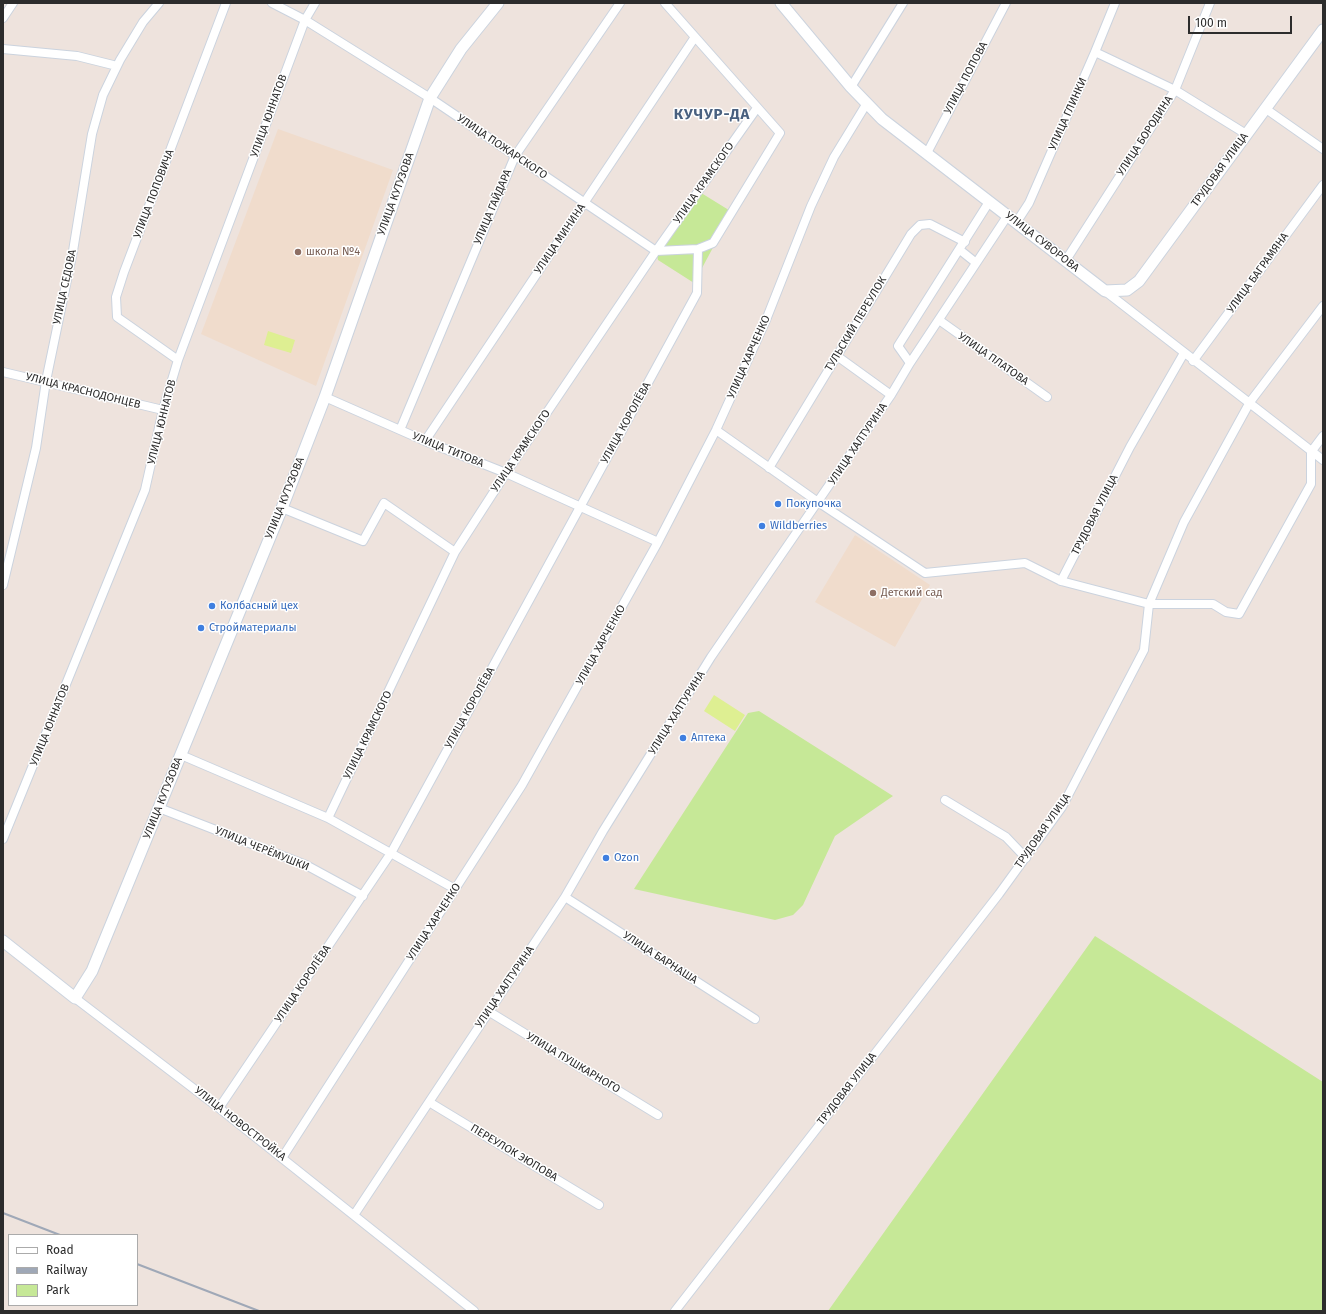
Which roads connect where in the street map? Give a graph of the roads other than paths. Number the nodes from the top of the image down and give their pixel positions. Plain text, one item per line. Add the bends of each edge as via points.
1 (13, 3) edge
2 (159, 3) edge
3 (226, 3) edge
4 (272, 3) edge
5 (315, 3) edge
6 (498, 3) edge
7 (620, 3) edge
8 (665, 3) edge
9 (781, 3) edge
10 (903, 3) edge
11 (1006, 3) edge
12 (1115, 3) edge
13 (1210, 3) edge
14 (3, 18) edge
15 (305, 20) junction
16 (1323, 30) edge
17 (695, 37) junction
18 (3, 49) edge
19 (1095, 52) junction
20 (117, 66) junction
21 (851, 87) junction
22 (1175, 90) junction
23 (430, 98) junction
24 (867, 103) junction
25 (758, 108) junction
26 (1266, 109) junction
27 (1246, 134) junction
28 (1323, 148) edge
29 (926, 154) junction
30 (515, 156) junction
31 (1323, 185) edge
32 (989, 202) junction
33 (584, 204) junction
34 (1012, 219) junction
35 (965, 242) junction
36 (698, 249) junction
37 (960, 250) junction
38 (656, 251) junction
39 (1066, 260) junction
40 (975, 262) junction
41 (1105, 291) junction
42 (1323, 306) edge
43 (939, 320) junction
44 (1184, 353) junction
45 (836, 356) junction
46 (178, 360) junction
47 (1193, 361) junction
48 (910, 363) junction
49 (3, 372) edge
50 (46, 381) junction
51 (891, 394) junction
52 (325, 397) junction
53 (1047, 397) dead end
54 (1250, 402) junction
55 (163, 410) junction
56 (400, 430) junction
57 (716, 430) junction
58 (1323, 436) edge
59 (425, 441) junction
60 (1311, 452) junction
61 (1323, 460) edge
62 (769, 468) junction
63 (506, 473) junction
64 (818, 502) junction
65 (580, 507) junction
66 (282, 508) junction
67 (658, 542) junction
68 (455, 552) junction
69 (1061, 581) junction
70 (3, 585) edge
71 (1150, 604) junction
72 (181, 755) junction
73 (945, 800) dead end
74 (159, 808) junction
75 (328, 818) junction
76 (3, 839) edge
77 (391, 853) junction
78 (1026, 858) junction
79 (455, 889) junction
80 (363, 896) junction
81 (565, 897) junction
82 (3, 941) edge
83 (75, 998) junction
84 (488, 1012) junction
85 (755, 1019) dead end
86 (429, 1102) junction
87 (219, 1108) junction
88 (658, 1115) dead end
89 (282, 1158) junction
90 (599, 1204) dead end
91 (354, 1215) junction
92 (474, 1311) edge
93 (675, 1311) edge

1 - 14 street
2 - 20 street, УЛИЦА СЕДОВА via 143,22
3 - 46 street, УЛИЦА ПОПОВИЧА via 116,297 117,317
4 - 15 street, УЛИЦА ПОЖАРСКОГО
5 - 15 street, УЛИЦА ЮННАТОВ
6 - 23 main road, УЛИЦА КУТУЗОВА via 461,49
7 - 30 street, УЛИЦА ГАЙДАРА
8 - 17 street
9 - 21 main road, УЛИЦА СУВОРОВА
10 - 21 street
11 - 29 street, УЛИЦА ПОПОВА
12 - 19 street, УЛИЦА ГЛИНКИ
13 - 22 street, УЛИЦА БОРОДИНА
15 - 23 street, УЛИЦА ПОЖАРСКОГО
15 - 46 street, УЛИЦА ЮННАТОВ
16 - 26 main road, ТРУДОВАЯ УЛИЦА
17 - 25 street
17 - 33 street, УЛИЦА МИНИНА
18 - 20 street via 76,56
19 - 22 street
19 - 34 street, УЛИЦА ГЛИНКИ via 1028,202
20 - 50 street, УЛИЦА СЕДОВА via 103,95 92,134 73,251
21 - 24 main road, УЛИЦА СУВОРОВА
22 - 27 street
22 - 39 street, УЛИЦА БОРОДИНА
23 - 30 street, УЛИЦА ПОЖАРСКОГО
23 - 52 main road, УЛИЦА КУТУЗОВА
24 - 29 main road, УЛИЦА СУВОРОВА via 882,119
24 - 57 street, УЛИЦА ХАРЧЕНКО via 834,157 811,206 766,320
25 - 36 street via 780,133 713,243
25 - 38 street, УЛИЦА КРАМСКОГО
26 - 27 main road, ТРУДОВАЯ УЛИЦА
26 - 28 street
27 - 41 main road, ТРУДОВАЯ УЛИЦА via 1139,281 1127,290
29 - 32 main road, УЛИЦА СУВОРОВА
30 - 33 street, УЛИЦА ПОЖАРСКОГО
30 - 56 street, УЛИЦА ГАЙДАРА
31 - 47 street, УЛИЦА БАГРАМЯНА
32 - 34 main road, УЛИЦА СУВОРОВА
32 - 35 street
33 - 38 street, УЛИЦА ПОЖАРСКОГО
33 - 59 street, УЛИЦА МИНИНА
34 - 39 main road, УЛИЦА СУВОРОВА
34 - 40 street, УЛИЦА ХАЛТУРИНА
35 - 37 street
35 - 45 street, ТУЛЬСКИЙ ПЕРЕУЛОК via 930,224 920,226 911,234
36 - 38 street
36 - 65 street, УЛИЦА КОРОЛЁВА via 697,293
37 - 40 street
37 - 48 street via 898,346
38 - 63 street, УЛИЦА КРАМСКОГО
39 - 41 main road, УЛИЦА СУВОРОВА
40 - 43 street, УЛИЦА ХАЛТУРИНА
41 - 44 street, УЛИЦА СУВОРОВА
42 - 54 street, ТРУДОВАЯ УЛИЦА
43 - 48 street, УЛИЦА ХАЛТУРИНА
43 - 53 street, УЛИЦА ПЛАТОВА
44 - 47 street, УЛИЦА СУВОРОВА
44 - 69 street, ТРУДОВАЯ УЛИЦА via 1130,447
45 - 51 street
45 - 62 street, ТУЛЬСКИЙ ПЕРЕУЛОК
46 - 55 street, УЛИЦА ЮННАТОВ
47 - 54 street, УЛИЦА СУВОРОВА
48 - 51 street, УЛИЦА ХАЛТУРИНА
49 - 50 street, УЛИЦА КРАСНОДОНЦЕВ
50 - 55 street, УЛИЦА КРАСНОДОНЦЕВ
50 - 70 street, УЛИЦА СЕДОВА via 36,448
51 - 64 street, УЛИЦА ХАЛТУРИНА
52 - 56 street, УЛИЦА ТИТОВА
52 - 66 main road, УЛИЦА КУТУЗОВА
54 - 60 street, УЛИЦА СУВОРОВА
54 - 71 street, ТРУДОВАЯ УЛИЦА via 1184,522
55 - 76 street, УЛИЦА ЮННАТОВ via 145,490
56 - 59 street, УЛИЦА ТИТОВА
57 - 62 street
57 - 67 street, УЛИЦА ХАРЧЕНКО
58 - 60 street
59 - 63 street, УЛИЦА ТИТОВА
60 - 61 street, УЛИЦА СУВОРОВА
60 - 71 street via 1311,484 1239,614 1226,612 1213,604
62 - 64 street
63 - 65 street, УЛИЦА ТИТОВА
63 - 68 street, УЛИЦА КРАМСКОГО
64 - 69 street via 926,573 1025,563
64 - 81 street, УЛИЦА ХАЛТУРИНА via 711,657
65 - 67 street, УЛИЦА ТИТОВА
65 - 77 street, УЛИЦА КОРОЛЁВА
66 - 68 street via 363,541 384,503
66 - 72 main road, УЛИЦА КУТУЗОВА
67 - 79 street, УЛИЦА ХАРЧЕНКО via 522,785
68 - 75 street, УЛИЦА КРАМСКОГО
69 - 71 street
71 - 78 street, ТРУДОВАЯ УЛИЦА via 1144,650 1062,807
72 - 74 main road, УЛИЦА КУТУЗОВА
72 - 75 street
73 - 78 street via 1006,837
74 - 80 street, УЛИЦА ЧЕРЁМУШКИ via 306,866
74 - 83 main road, УЛИЦА КУТУЗОВА via 92,971
75 - 77 street
77 - 79 street
77 - 80 street, УЛИЦА КОРОЛЁВА
78 - 93 street, ТРУДОВАЯ УЛИЦА
79 - 89 street, УЛИЦА ХАРЧЕНКО
80 - 87 street, УЛИЦА КОРОЛЁВА
81 - 84 street, УЛИЦА ХАЛТУРИНА
81 - 85 street, УЛИЦА БАРНАША
82 - 83 main road, УЛИЦА НОВОСТРОЙКА
83 - 87 street, УЛИЦА НОВОСТРОЙКА
84 - 86 street, УЛИЦА ХАЛТУРИНА
84 - 88 street, УЛИЦА ПУШКАРНОГО
86 - 90 street, ПЕРЕУЛОК ЭЮПОВА
86 - 91 street, УЛИЦА ХАЛТУРИНА
87 - 89 street, УЛИЦА НОВОСТРОЙКА
89 - 91 street, УЛИЦА НОВОСТРОЙКА
91 - 92 street, УЛИЦА НОВОСТРОЙКА

